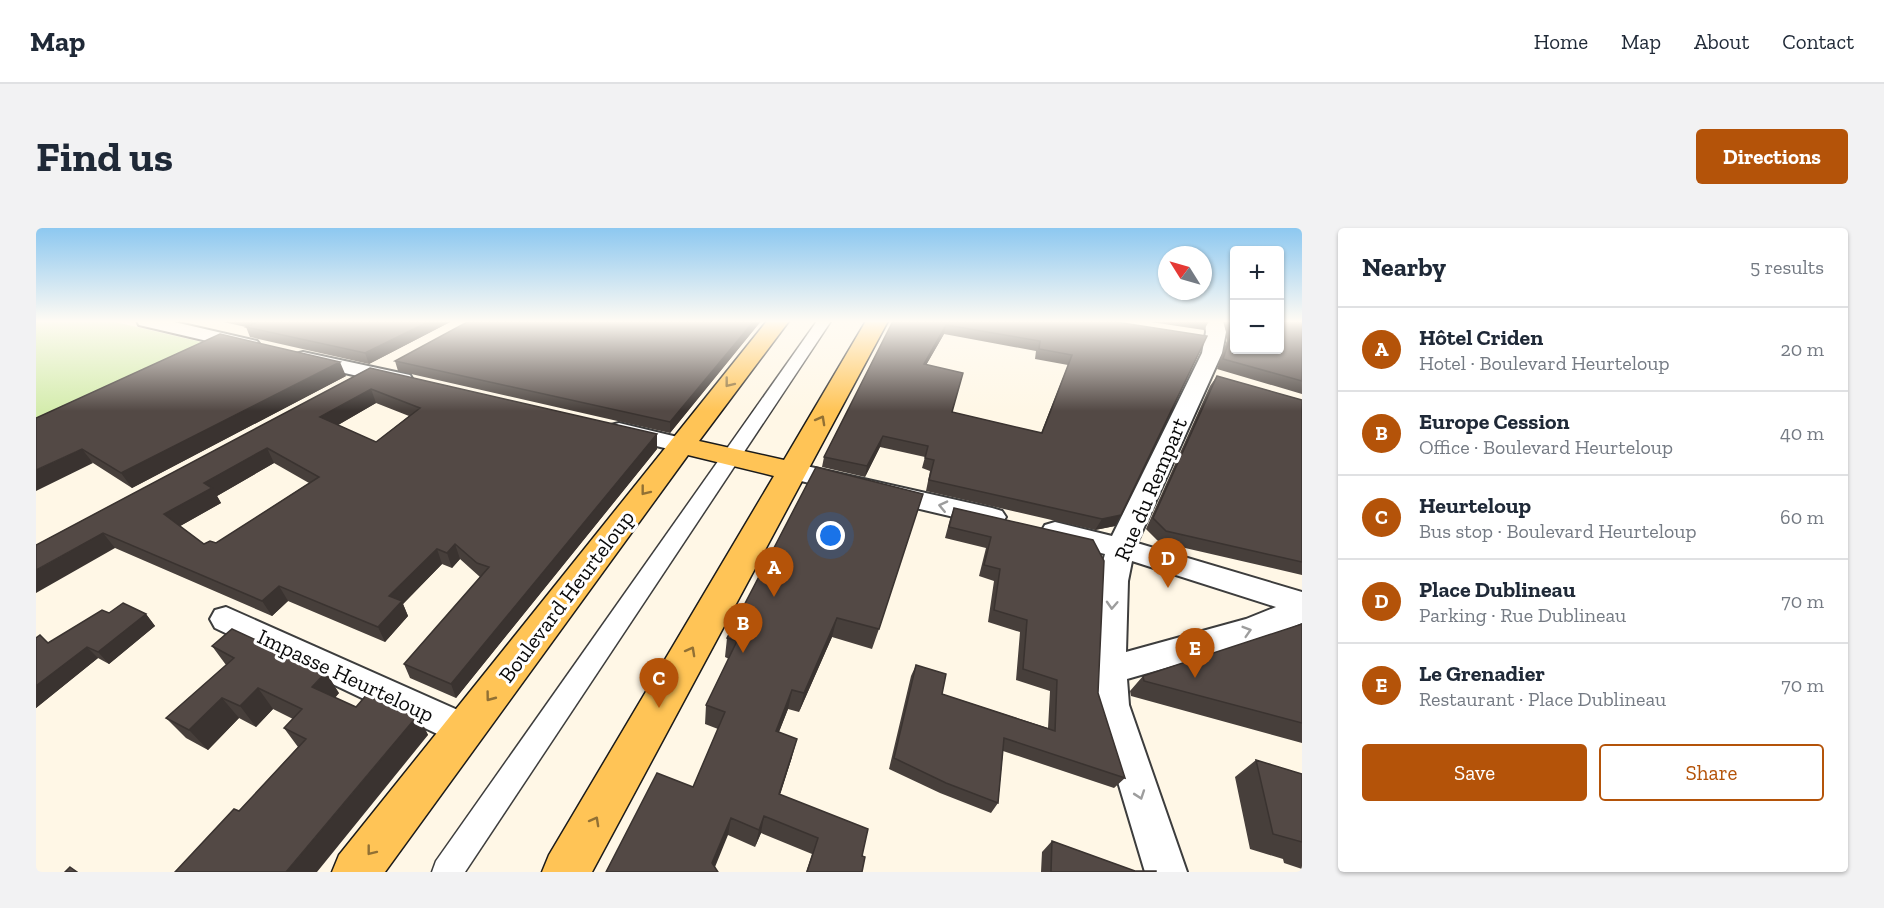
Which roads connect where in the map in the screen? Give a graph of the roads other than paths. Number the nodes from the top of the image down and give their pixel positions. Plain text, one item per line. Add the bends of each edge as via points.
1 (275, 351) edge
2 (754, 351) edge
3 (804, 351) edge
4 (860, 351) edge
5 (1204, 351) edge
6 (402, 357) edge
7 (372, 373) junction
8 (1201, 374) junction
9 (1225, 381) edge
10 (428, 386) edge
11 (339, 390) edge
12 (598, 425) edge
13 (681, 445) junction
14 (731, 458) junction
15 (793, 471) junction
16 (1122, 548) junction
17 (1302, 604) edge
18 (1302, 610) edge
19 (226, 619) dead end
20 (1109, 667) junction
21 (465, 730) junction
22 (356, 872) edge
23 (447, 872) edge
24 (566, 872) edge
25 (1166, 872) edge

1 - 7 street
2 -> 13 main road, Boulevard Heurteloup
3 - 14 street
15 -> 4 main road
5 - 8 street, Rue du Rempart
6 - 7 street
7 - 10 street
7 - 11 street
8 - 9 street
8 - 16 street, Rue du Rempart
12 - 13 street
13 - 14 main road
13 -> 21 main road, Boulevard Heurteloup
14 - 15 main road
14 - 23 street
16 -> 15 street
24 -> 15 main road
16 - 17 street
16 -> 20 street, Rue du Rempart via 1113,581
20 -> 18 street via 1133,665 1253,630
19 - 21 street, Impasse Heurteloup
20 -> 25 street, Rue du Rempart via 1115,720
21 -> 22 main road, Boulevard Heurteloup

